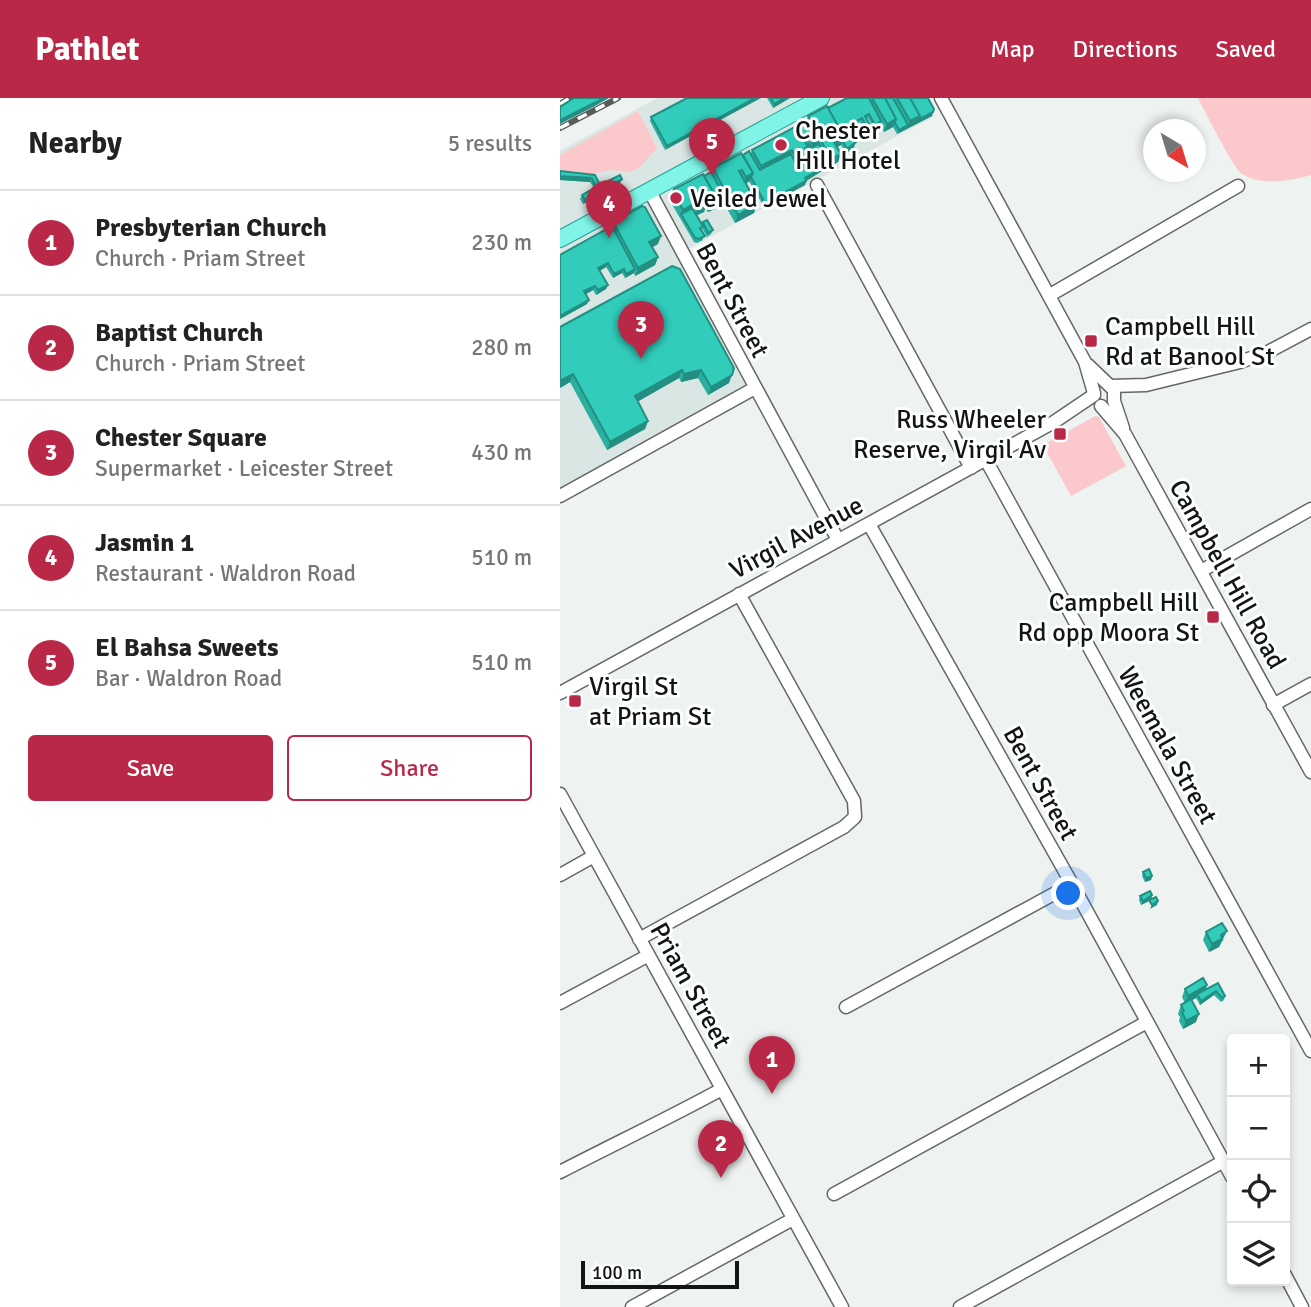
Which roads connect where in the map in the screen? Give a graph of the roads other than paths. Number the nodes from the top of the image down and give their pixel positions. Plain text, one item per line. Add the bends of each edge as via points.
1 (821, 98) edge
2 (941, 98) edge
3 (817, 185) dead end
4 (1238, 186) dead end
5 (650, 192) junction
6 (560, 239) edge
7 (1050, 295) junction
8 (1311, 328) edge
9 (1085, 362) junction
10 (1146, 385) junction
11 (1109, 386) junction
12 (755, 388) junction
13 (1097, 400) junction
14 (1115, 400) junction
15 (1125, 433) junction
16 (986, 460) junction
17 (971, 468) junction
18 (560, 496) edge
19 (1311, 509) edge
20 (869, 524) junction
21 (838, 540) junction
22 (1200, 571) junction
23 (739, 594) junction
24 (1311, 684) edge
25 (560, 693) edge
26 (1273, 705) junction
27 (1311, 772) edge
28 (560, 794) edge
29 (594, 856) junction
30 (560, 875) edge
31 (1072, 884) junction
32 (639, 939) junction
33 (647, 956) junction
34 (560, 1003) edge
35 (846, 1007) dead end
36 (1147, 1022) junction
37 (1311, 1051) edge
38 (722, 1089) junction
39 (1224, 1161) junction
40 (1227, 1167) edge
41 (560, 1172) edge
42 (834, 1194) dead end
43 (793, 1219) junction
44 (1290, 1284) edge
45 (1302, 1304) edge
46 (632, 1307) edge
47 (842, 1307) edge
48 (960, 1307) edge

1 - 5 main road
2 - 7 street, Campbell Hill Road
3 - 17 street
4 - 7 street
5 - 6 main road
5 - 12 street, Bent Street
7 - 9 street, Campbell Hill Road
8 - 10 street via 1254,358
9 - 11 street, Campbell Hill Road
9 - 13 street, Campbell Hill Road
10 - 11 street
10 - 14 street
11 - 13 street via 1098,387
11 - 14 street
12 - 18 street
12 - 21 street, Bent Street
13 - 14 street via 1109,406
13 - 15 street, Campbell Hill Road
13 - 16 street, Virgil Avenue
14 - 15 street, Campbell Hill Road
15 - 22 street, Campbell Hill Road
16 - 17 street, Virgil Avenue
16 - 37 street, Weemala Street
17 - 20 street, Virgil Avenue
19 - 22 street
20 - 21 street, Virgil Avenue
20 - 31 street, Bent Street
21 - 23 street, Virgil Avenue
22 - 26 street, Campbell Hill Road
23 - 25 street, Virgil Avenue
23 - 32 street via 854,801 855,817
24 - 26 street
26 - 27 street, Campbell Hill Road
28 - 29 street, Priam Street
29 - 30 street
29 - 32 street, Priam Street
31 - 35 street
31 - 36 street, Bent Street
32 - 33 street, Priam Street
33 - 34 street
33 - 38 street, Priam Street
36 - 39 street, Bent Street
36 - 42 street
38 - 41 street
38 - 43 street, Priam Street
39 - 40 street, Bent Street
39 - 48 street
43 - 46 street
43 - 47 street, Priam Street
44 - 45 street

